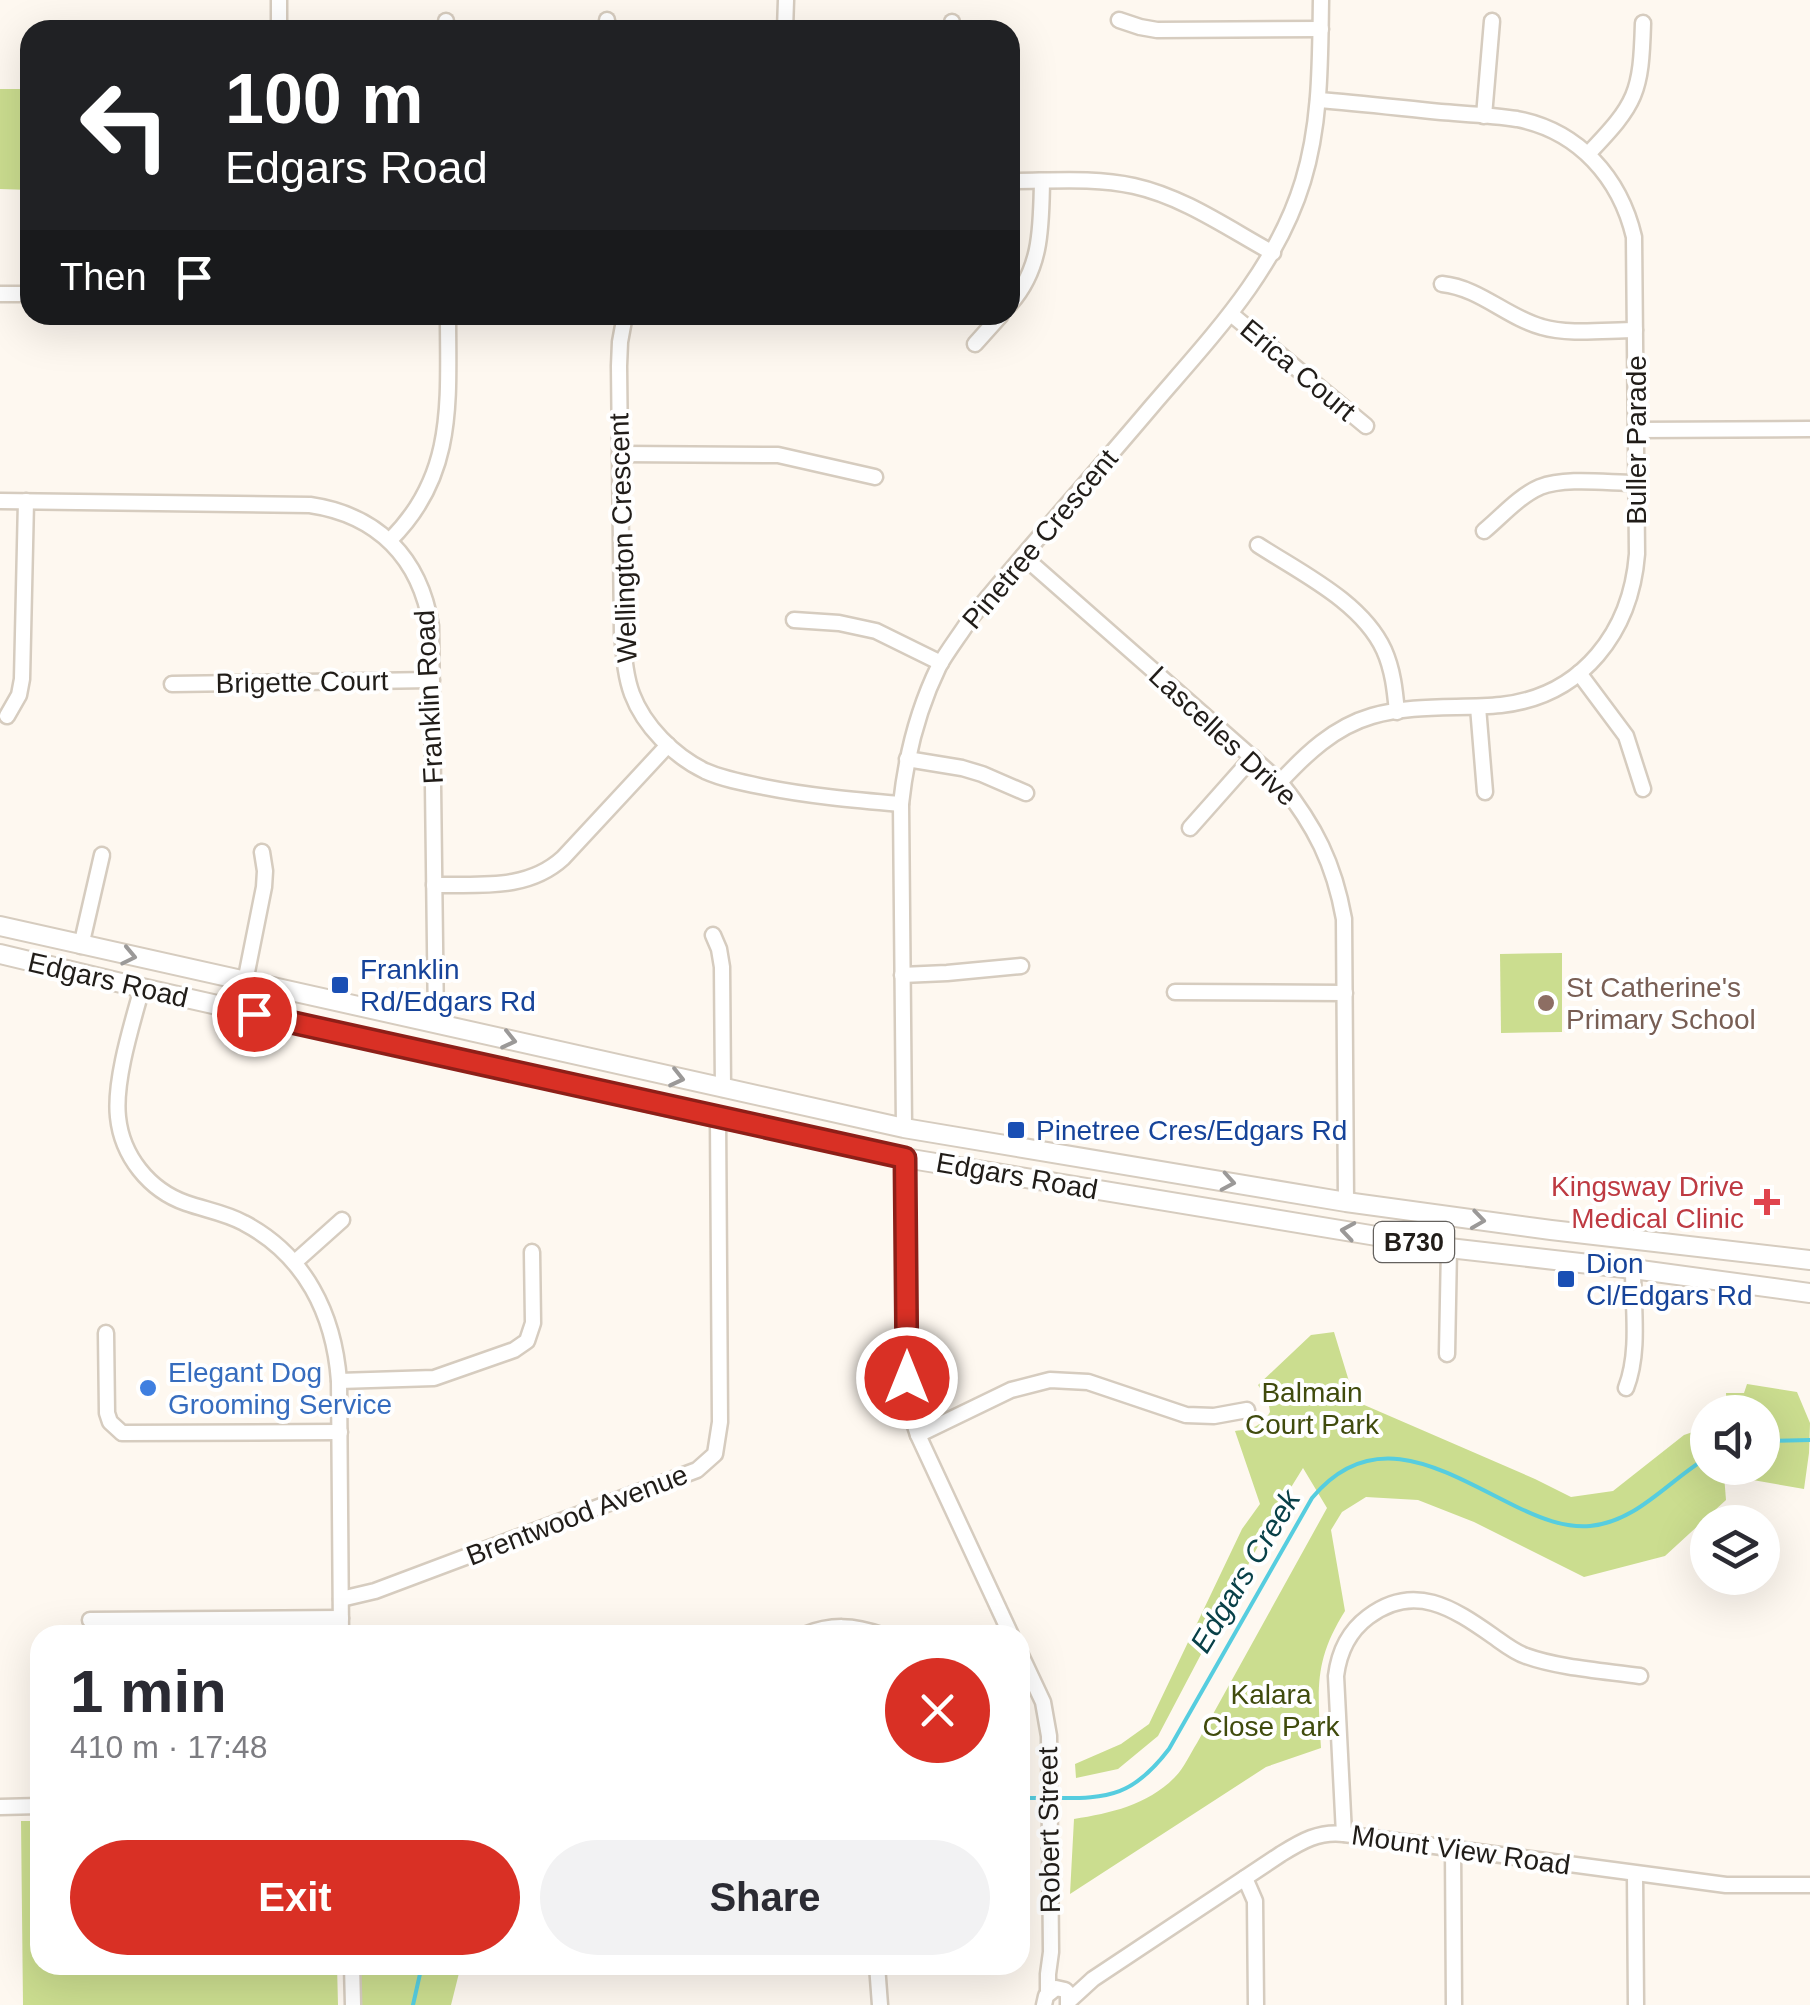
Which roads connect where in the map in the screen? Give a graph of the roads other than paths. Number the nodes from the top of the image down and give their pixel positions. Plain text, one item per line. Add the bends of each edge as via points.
1 (1321, 0) edge
2 (1120, 20) dead end
3 (1492, 21) dead end
4 (1644, 23) dead end
5 (1321, 29) junction
6 (1318, 100) junction
7 (1484, 116) junction
8 (1588, 154) junction
9 (1020, 181) edge
10 (1042, 181) junction
11 (1273, 254) junction
12 (1442, 284) dead end
13 (1020, 292) edge
14 (1231, 314) junction
15 (448, 325) edge
16 (623, 325) edge
17 (991, 325) edge
18 (1635, 330) junction
19 (975, 344) dead end
20 (1366, 426) dead end
21 (1810, 429) edge
22 (1636, 430) junction
23 (620, 454) junction
24 (875, 477) dead end
25 (1636, 483) junction
26 (0, 501) edge
27 (26, 501) junction
28 (1484, 532) dead end
29 (390, 540) junction
30 (1258, 545) dead end
31 (1024, 556) junction
32 (794, 620) dead end
33 (941, 663) junction
34 (1579, 673) junction
35 (432, 680) junction
36 (172, 684) dead end
37 (1478, 707) junction
38 (1397, 712) junction
39 (7, 716) dead end
40 (668, 745) junction
41 (1253, 757) junction
42 (907, 759) junction
43 (1280, 782) junction
44 (1643, 789) dead end
45 (1485, 792) dead end
46 (1026, 793) dead end
47 (901, 804) junction
48 (1190, 828) dead end
49 (262, 852) dead end
50 (102, 856) dead end
51 (434, 885) junction
52 (0, 926) edge
53 (713, 935) dead end
54 (81, 946) junction
55 (0, 954) edge
56 (1021, 966) dead end
57 (902, 975) junction
58 (245, 982) junction
59 (142, 988) junction
60 (1175, 992) dead end
61 (1345, 993) junction
62 (436, 1024) junction
63 (582, 1057) junction
64 (576, 1086) junction
65 (724, 1089) junction
66 (718, 1117) junction
67 (904, 1128) junction
68 (905, 1158) junction
69 (1132, 1166) junction
70 (1128, 1195) junction
71 (1346, 1202) junction
72 (342, 1220) dead end
73 (1551, 1230) junction
74 (1449, 1248) junction
75 (532, 1252) dead end
76 (1548, 1260) junction
77 (1810, 1260) edge
78 (294, 1262) junction
79 (1633, 1269) junction
80 (1810, 1293) edge
81 (106, 1333) dead end
82 (1447, 1354) dead end
83 (339, 1380) junction
84 (1626, 1388) dead end
85 (1247, 1410) dead end
86 (340, 1432) junction
87 (918, 1436) junction
88 (341, 1599) junction
89 (341, 1618) junction
90 (90, 1620) dead end
91 (341, 1625) edge
92 (1006, 1625) edge
93 (1030, 1674) edge
94 (1640, 1676) dead end
95 (30, 1806) edge
96 (0, 1807) edge
97 (1344, 1834) junction
98 (1453, 1848) junction
99 (1635, 1874) junction
100 (1245, 1878) junction
101 (1810, 1885) edge
102 (352, 1975) edge
103 (878, 1975) edge
104 (1059, 1997) edge
105 (352, 2005) edge
106 (880, 2005) edge
107 (1256, 2005) edge
108 (1454, 2005) edge
109 (1636, 2005) edge

1 - 5 street, Pinetree Crescent
2 - 5 street via 1157,30
3 - 7 street
4 - 8 street via 1633,99
5 - 6 street, Pinetree Crescent
6 - 7 street, Buller Parade
6 - 11 street, Pinetree Crescent via 1302,183
7 - 8 street, Buller Parade via 1535,124
8 - 18 street, Buller Parade via 1616,187 1631,222
9 - 10 street
10 - 11 street via 1119,183 1162,194
10 - 13 street via 1038,250
11 - 14 street, Pinetree Crescent
12 - 18 street via 1465,288 1546,329
14 - 20 street, Erica Court
14 - 31 street, Pinetree Crescent
15 - 29 street via 442,451 420,503
16 - 23 street, Wellington Crescent
17 - 19 street
18 - 22 street, Buller Parade
21 - 22 street
22 - 25 street, Buller Parade
23 - 24 street via 778,454
23 - 40 street, Wellington Crescent via 626,673 638,707
25 - 28 street via 1540,487
25 - 34 street, Buller Parade via 1632,591 1608,644
26 - 27 street, Franklin Road
27 - 29 street, Franklin Road via 310,504 348,513
27 - 39 street via 22,679
29 - 35 street, Franklin Road via 416,576 428,610
30 - 38 street via 1368,624 1389,664
31 - 33 street, Pinetree Crescent
31 - 41 street, Lascelles Drive
32 - 33 street via 876,631
33 - 42 street, Pinetree Crescent
34 - 37 street, Buller Parade via 1536,696
34 - 44 street via 1626,736
35 - 36 street, Brigette Court
35 - 51 street, Franklin Road
37 - 38 street, Buller Parade
37 - 45 street
38 - 43 street, Buller Parade via 1328,737
40 - 47 street, Wellington Crescent via 720,777
40 - 51 street via 543,873 508,884
41 - 43 street, Lascelles Drive
41 - 48 street
42 - 46 street via 962,768
42 - 47 street, Pinetree Crescent
43 - 61 street, Lascelles Drive via 1322,843 1337,886
47 - 57 street, Pinetree Crescent
49 - 58 street via 264,887
50 - 54 street
51 - 62 street, Franklin Road
52 - 54 main road, Edgars Road / B730
53 - 65 street via 722,967
54 -> 58 main road, Edgars Road / B730
55 - 59 main road, Edgars Road / B730
56 - 57 street
57 - 67 street, Pinetree Crescent
58 - 62 main road, Edgars Road / B730
59 - 64 main road, Edgars Road / B730
59 - 78 street via 118,1096 126,1148 159,1189 240,1221
60 - 61 street
61 - 71 street, Lascelles Drive
62 -> 63 main road, Edgars Road / B730
63 - 64 main road
63 -> 65 main road, Edgars Road / B730
64 - 66 main road, Edgars Road / B730
65 - 67 main road, Edgars Road / B730
66 - 68 main road, Edgars Road / B730
66 - 88 street, Brentwood Avenue via 716,1454 697,1470
67 - 69 main road, Edgars Road / B730
68 - 70 main road, Edgars Road / B730
68 - 87 street via 907,1378
69 - 70 main road
69 -> 71 main road, Edgars Road / B730
74 -> 70 main road, Edgars Road / B730
71 -> 73 main road, Edgars Road / B730
72 - 78 street
73 - 76 main road
73 - 77 main road, Edgars Road / B730
74 - 76 main road, Edgars Road / B730
74 - 82 street
75 - 83 street via 533,1324 514,1350 434,1378
76 - 79 main road, Edgars Road / B730
78 - 83 street via 330,1324
79 - 80 main road, Edgars Road / B730
79 - 84 street via 1634,1350
81 - 86 street via 106,1413 122,1433
83 - 86 street
85 - 87 street via 1186,1415 1088,1382 1050,1380 1011,1390
86 - 88 street
87 - 92 street
88 - 89 street
89 - 90 street
89 - 91 street
93 - 104 street, Robert Street via 1046,1716 1048,1974
94 - 97 street via 1523,1656 1430,1601 1373,1613 1345,1642 1338,1660
95 - 96 street
97 - 98 street, Mount View Road
97 - 100 street, Mount View Road via 1304,1840
98 - 99 street, Mount View Road
98 - 108 street
99 - 101 street, Mount View Road via 1726,1885
99 - 109 street
100 - 104 street, Mount View Road
100 - 107 street via 1255,1901
102 - 105 street
103 - 106 street

